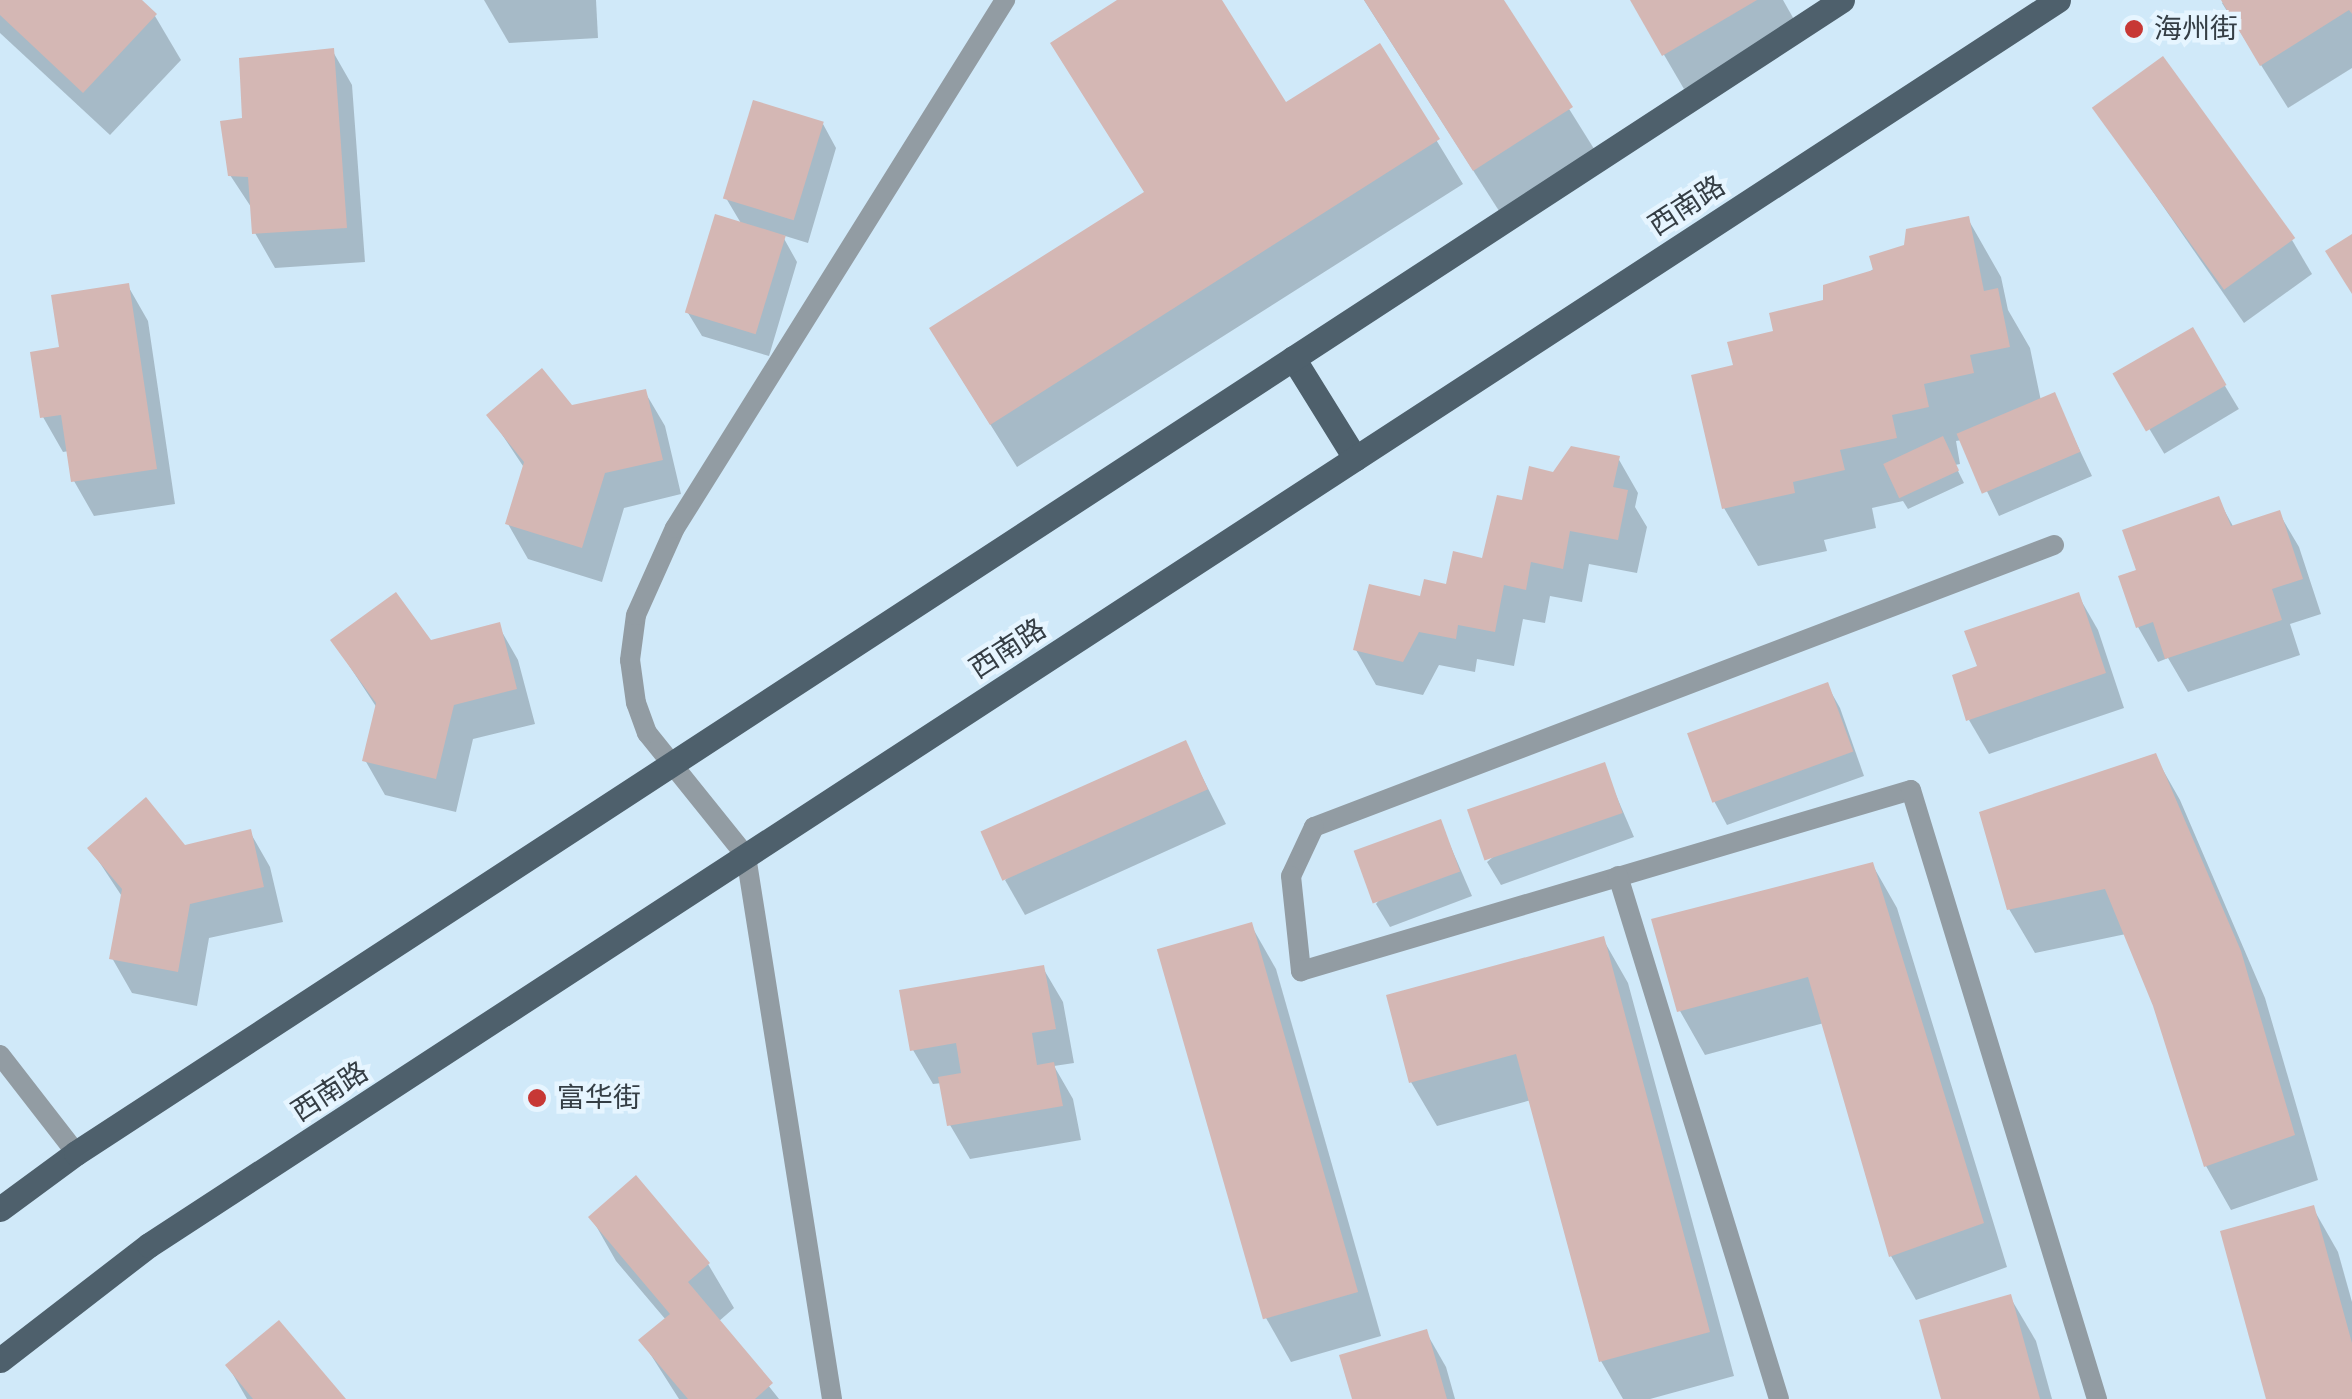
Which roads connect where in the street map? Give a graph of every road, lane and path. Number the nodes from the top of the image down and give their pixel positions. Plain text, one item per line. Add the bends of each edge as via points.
1 (1006, 0) edge
2 (1842, 0) edge
3 (2058, 0) edge
4 (1293, 358) junction
5 (1356, 458) junction
6 (2054, 545) dead end
7 (672, 764) junction
8 (746, 856) junction
9 (1618, 876) junction
10 (0, 1055) edge
11 (76, 1153) junction
12 (0, 1209) edge
13 (0, 1360) edge
14 (832, 1399) edge
15 (1779, 1399) edge
16 (2097, 1399) edge

1 - 7 street via 675,528 636,615 630,660 636,703
2 - 4 main road
3 - 5 main road, 西南路
4 - 5 main road
4 - 7 main road
5 - 8 main road, 西南路
6 - 9 street via 1314,827 1291,876 1301,971
7 - 8 street
7 - 11 main road
8 - 13 main road, 西南路 via 149,1246
8 - 14 street
9 - 15 street
9 - 16 street via 1911,790
10 - 11 street
11 - 12 main road

